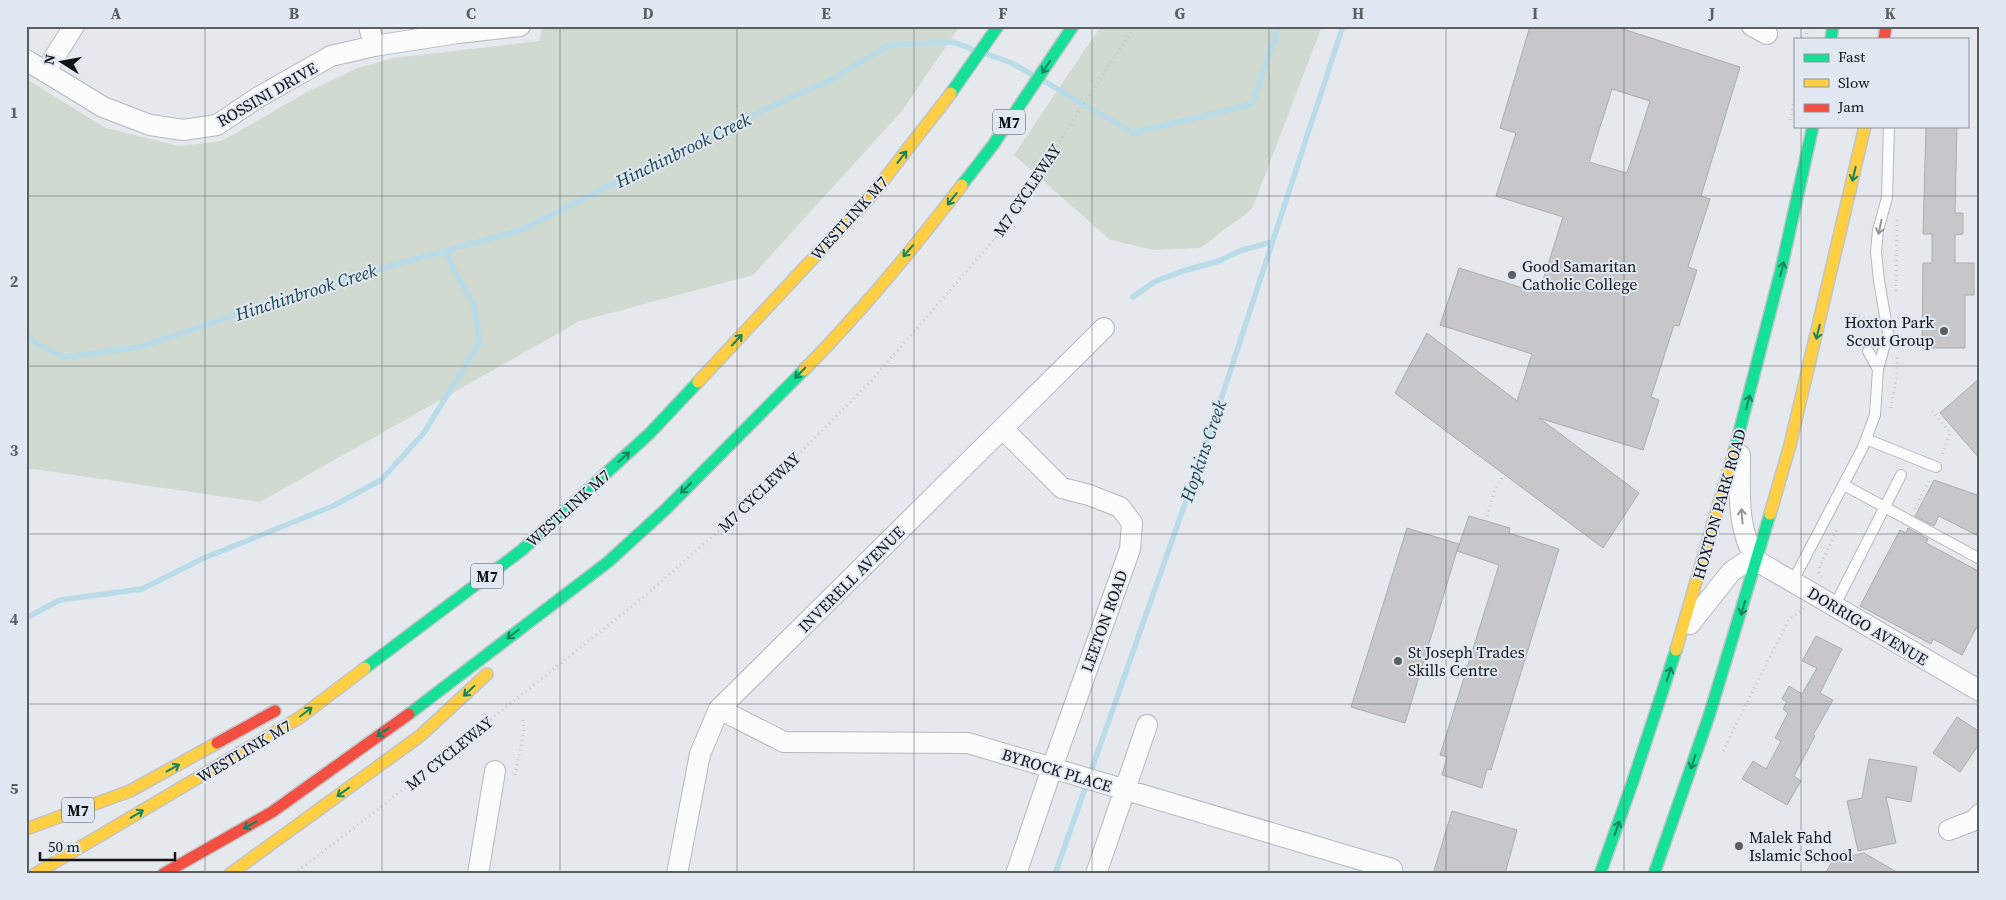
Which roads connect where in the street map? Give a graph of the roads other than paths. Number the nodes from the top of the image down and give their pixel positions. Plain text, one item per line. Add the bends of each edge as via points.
1 (74, 26) edge
2 (369, 26) edge
3 (520, 26) edge
4 (998, 26) edge
5 (1073, 26) edge
6 (374, 46) junction
7 (26, 60) edge
8 (45, 72) junction
9 (1813, 128) edge
10 (1866, 128) edge
11 (1889, 128) edge
12 (1104, 328) dead end
13 (1868, 351) dead end
14 (1878, 369) junction
15 (1741, 428) junction
16 (1003, 429) junction
17 (1866, 439) junction
18 (1936, 467) dead end
19 (1901, 475) dead end
20 (1844, 485) junction
21 (1885, 507) junction
22 (522, 550) junction
23 (1980, 559) edge
24 (1757, 561) junction
25 (608, 562) junction
26 (1792, 581) junction
27 (1834, 607) junction
28 (1682, 634) junction
29 (521, 643) dead end
30 (373, 647) dead end
31 (492, 669) dead end
32 (1980, 691) edge
33 (283, 706) dead end
34 (719, 709) junction
35 (1147, 725) dead end
36 (1052, 768) junction
37 (495, 771) dead end
38 (1125, 790) junction
39 (1980, 814) edge
40 (26, 829) edge
41 (1949, 830) dead end
42 (1392, 869) dead end
43 (35, 874) edge
44 (163, 874) edge
45 (230, 874) edge
46 (478, 874) edge
47 (677, 874) edge
48 (1016, 874) edge
49 (1096, 874) edge
50 (1600, 874) edge
51 (1654, 874) edge

1 - 8 street
2 - 6 street
3 - 6 street, ROSSINI DRIVE
22 -> 4 main road, WESTLINK M7 / M7 via 650,433 872,195 955,88
5 -> 25 main road, M7 via 993,145 940,214 830,342
6 - 8 street, ROSSINI DRIVE via 331,56 217,125 183,130 150,126 103,107
7 - 8 street, ROSSINI DRIVE
15 -> 9 main road, HOXTON PARK ROAD via 1775,298
10 -> 24 main road via 1790,445
11 -> 14 lane via 1886,198 1876,252 1888,333
12 - 16 street, INVERELL AVENUE
13 - 14 lane
14 - 17 lane via 1875,415
24 -> 15 street via 1742,530
15 - 28 main road, HOXTON PARK ROAD
16 - 34 street, INVERELL AVENUE
16 - 36 street, LEETON ROAD via 1062,488 1120,507 1132,523 1130,549
17 - 18 lane
17 - 20 lane
19 - 21 lane
20 - 21 lane
20 - 26 lane
21 - 23 lane
21 - 27 lane
22 - 30 main road, M7
43 -> 22 main road, WESTLINK M7 / M7 via 299,718
24 - 26 street, DORRIGO AVENUE
24 - 28 street via 1744,563 1731,572
24 -> 51 main road via 1709,716
25 - 29 main road
25 -> 44 main road, M7 via 440,691 272,812
26 - 27 street, DORRIGO AVENUE
27 - 32 street, DORRIGO AVENUE
50 -> 28 main road, HOXTON PARK ROAD
31 -> 45 main road via 420,736
40 -> 33 main road, M7 via 130,791
34 - 36 street, BYROCK PLACE via 784,742 968,743
34 - 47 street, INVERELL AVENUE via 700,754
35 - 38 street
36 - 38 street, BYROCK PLACE
36 - 48 street, LEETON ROAD
37 - 46 street
38 - 42 street, BYROCK PLACE
38 - 49 street
39 - 41 street via 1974,820

